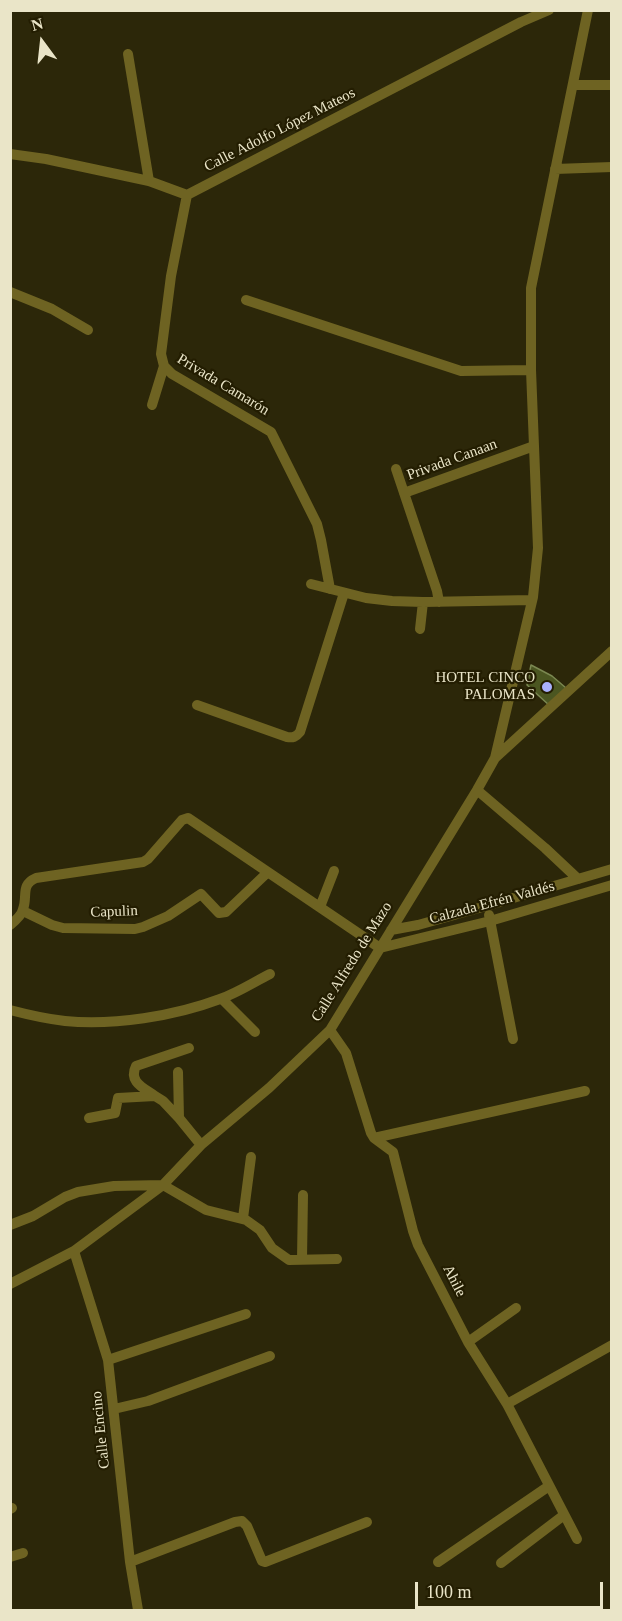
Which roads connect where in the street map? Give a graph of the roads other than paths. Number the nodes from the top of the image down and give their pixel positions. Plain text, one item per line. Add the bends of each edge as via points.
1 (515, 10) edge
2 (549, 10) edge
3 (588, 10) edge
4 (521, 22) junction
5 (128, 54) dead end
6 (573, 85) junction
7 (612, 85) edge
8 (10, 154) edge
9 (612, 166) edge
10 (555, 169) junction
11 (149, 181) junction
12 (188, 195) junction
13 (10, 292) edge
14 (246, 300) dead end
15 (88, 330) dead end
16 (164, 366) junction
17 (531, 370) junction
18 (152, 405) dead end
19 (534, 446) junction
20 (396, 469) dead end
21 (404, 494) junction
22 (311, 585) dead end
23 (330, 589) junction
24 (344, 593) junction
25 (532, 600) junction
26 (423, 602) junction
27 (439, 602) junction
28 (420, 628) dead end
29 (612, 651) edge
30 (197, 705) dead end
31 (495, 758) junction
32 (477, 790) junction
33 (612, 869) edge
34 (334, 871) dead end
35 (268, 872) junction
36 (578, 879) junction
37 (612, 885) edge
38 (486, 906) junction
39 (320, 908) junction
40 (23, 911) junction
41 (490, 921) junction
42 (10, 925) edge
43 (391, 930) junction
44 (380, 948) junction
45 (270, 974) dead end
46 (222, 999) junction
47 (10, 1010) edge
48 (330, 1030) junction
49 (255, 1032) dead end
50 (513, 1039) dead end
51 (189, 1048) dead end
52 (178, 1072) dead end
53 (585, 1091) dead end
54 (155, 1096) junction
55 (89, 1118) dead end
56 (179, 1118) junction
57 (374, 1138) junction
58 (201, 1145) junction
59 (251, 1158) dead end
60 (163, 1185) junction
61 (303, 1195) dead end
62 (243, 1218) junction
63 (10, 1226) edge
64 (75, 1251) junction
65 (302, 1259) junction
66 (337, 1259) dead end
67 (10, 1284) edge
68 (516, 1308) dead end
69 (246, 1314) dead end
70 (468, 1342) junction
71 (612, 1345) edge
72 (270, 1356) dead end
73 (108, 1360) junction
74 (507, 1404) junction
75 (114, 1409) junction
76 (549, 1486) junction
77 (564, 1515) junction
78 (368, 1522) dead end
79 (577, 1539) dead end
80 (23, 1553) dead end
81 (10, 1557) edge
82 (130, 1562) junction
83 (438, 1562) dead end
84 (501, 1563) dead end
85 (138, 1611) edge

1 - 4 street
2 - 4 street, Calle Adolfo López Mateos
3 - 6 street
4 - 12 street, Calle Adolfo López Mateos
5 - 11 street
6 - 7 street
6 - 10 street
8 - 11 street
9 - 10 street
10 - 17 street via 531,288
11 - 12 street
12 - 16 street, Privada Camarón via 171,276 161,354
13 - 15 street via 52,309
14 - 17 street via 461,371
16 - 18 street
16 - 23 street, Privada Camarón via 271,432 317,524
17 - 19 street
19 - 21 street, Privada Canaan
19 - 25 street via 538,542
20 - 21 street, Privada Canaan
21 - 27 street
22 - 23 street
23 - 24 street
24 - 26 street
24 - 30 street via 298,735 287,737
25 - 27 street
25 - 31 street
26 - 27 street
26 - 28 street
29 - 31 street, Calle Alfredo de Mazo
31 - 32 street, Calle Alfredo de Mazo
32 - 36 street
32 - 43 street, Calle Alfredo de Mazo
33 - 36 street, Calzada Efrén Valdés
34 - 39 street
35 - 39 street
35 - 40 street, Capulin via 224,913 219,913 201,894 160,920 135,929 63,928
35 - 40 street via 186,818 143,862 36,878 26,887
36 - 38 street, Calzada Efrén Valdés
37 - 41 street, Calzada Efrén Valdés
38 - 41 street
38 - 43 street, Calzada Efrén Valdés
39 - 44 street
40 - 42 street
41 - 44 street, Calzada Efrén Valdés
41 - 50 street
43 - 44 street, Calle Alfredo de Mazo
44 - 48 street, Calle Alfredo de Mazo
45 - 46 street
46 - 47 street via 166,1015 113,1021 68,1022
46 - 49 street
48 - 57 street, Ahile via 346,1053
48 - 58 street, Calle Alfredo de Mazo
51 - 54 street via 136,1066 134,1080
52 - 56 street
53 - 57 street
54 - 55 street via 117,1098 115,1113
54 - 56 street
56 - 58 street
57 - 70 street, Ahile via 393,1152 415,1238
58 - 60 street, Calle Alfredo de Mazo
59 - 62 street
60 - 62 street via 206,1210
60 - 63 street via 114,1186 78,1192
60 - 64 street, Calle Alfredo de Mazo
61 - 65 street
62 - 65 street via 260,1230 274,1250 289,1260
64 - 67 street, Calle Alfredo de Mazo
64 - 73 street, Calle Encino
65 - 66 street
68 - 70 street
69 - 73 street
70 - 74 street, Ahile
71 - 74 street
72 - 75 street via 148,1401
73 - 75 street, Calle Encino
74 - 76 street, Ahile
75 - 82 street, Calle Encino
76 - 77 street, Ahile
76 - 83 street
77 - 79 street, Ahile
77 - 84 street
78 - 82 street via 265,1562 242,1521
80 - 81 street
82 - 85 street, Calle Encino

